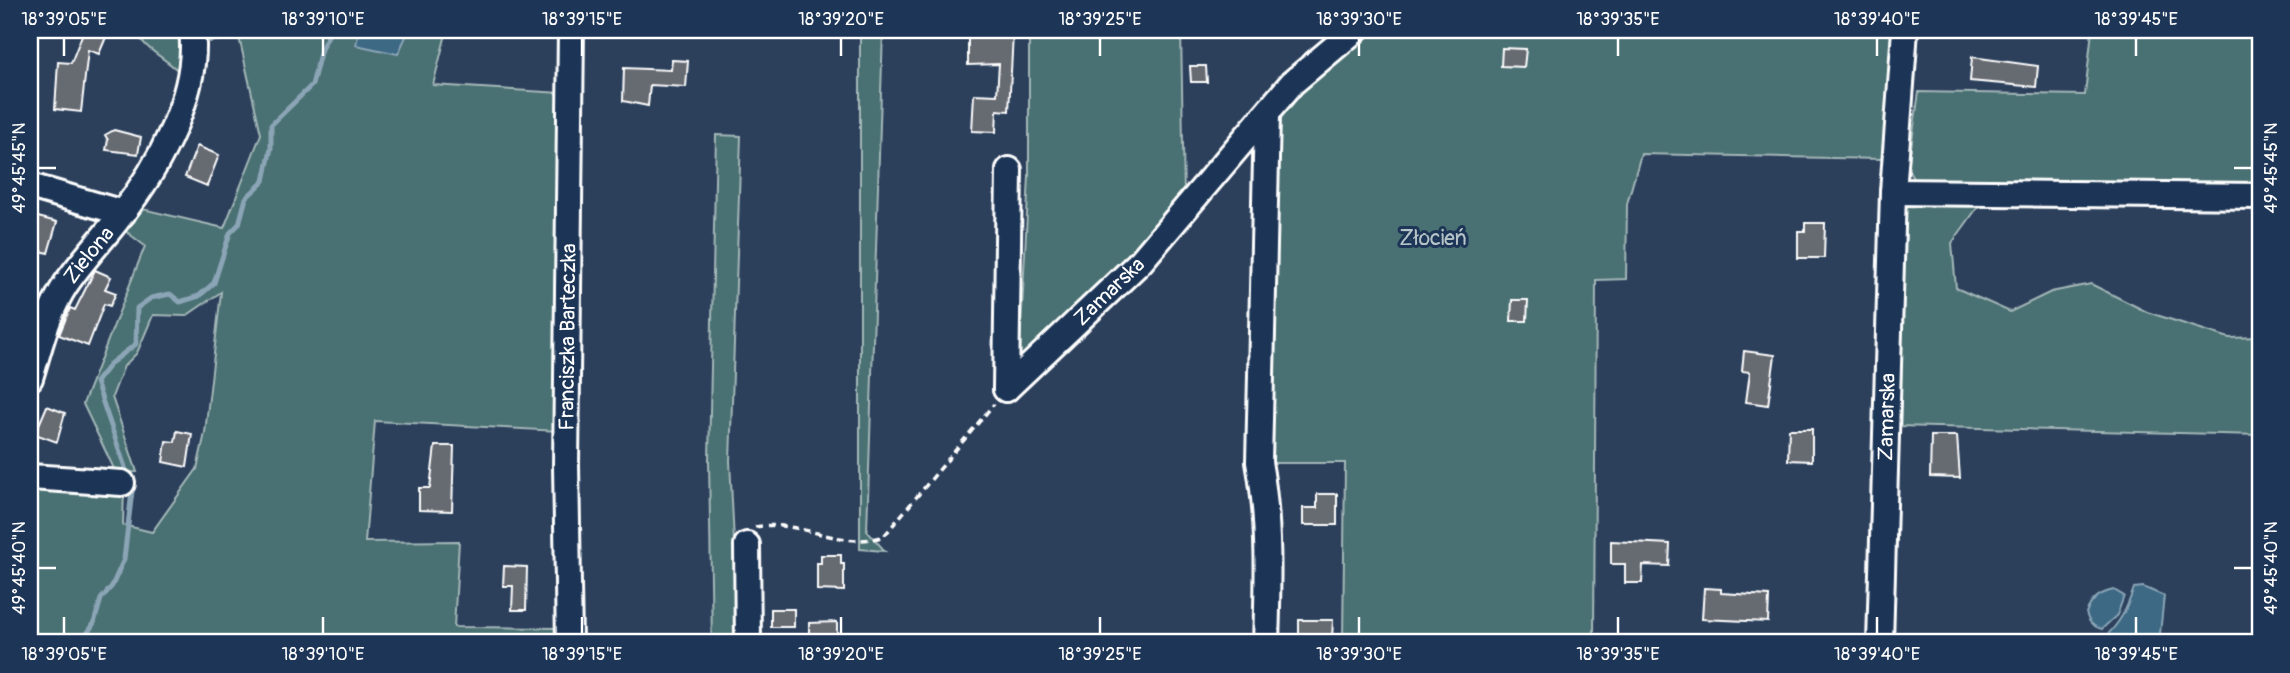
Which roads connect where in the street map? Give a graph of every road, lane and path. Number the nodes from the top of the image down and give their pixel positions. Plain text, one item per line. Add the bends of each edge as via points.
1 (571, 30) edge
2 (1355, 30) edge
3 (1905, 30) edge
4 (198, 33) edge
5 (1267, 115) junction
6 (1009, 170) dead end
7 (30, 186) edge
8 (1893, 192) junction
9 (2260, 196) edge
10 (123, 214) junction
11 (30, 378) edge
12 (1006, 388) junction
13 (30, 477) edge
14 (122, 483) dead end
15 (747, 545) joint
16 (569, 643) edge
17 (748, 643) edge
18 (1266, 643) edge
19 (1880, 643) edge

1 - 16 street, Franciszka Barteczka via 566,438
2 - 5 street, Zamarska via 1292,83
3 - 8 street, Zamarska
4 - 10 street, Zielona via 177,117 155,165
5 - 12 street, Zamarska via 1140,261
5 - 18 street via 1259,462 1265,500
6 - 12 street
7 - 10 street, Zielona
8 - 9 street
8 - 19 street, Zamarska
10 - 11 street, Zielona via 67,282 51,310
12 - 15 path via 884,536 866,542 772,525 748,531
13 - 14 street
15 - 17 street

